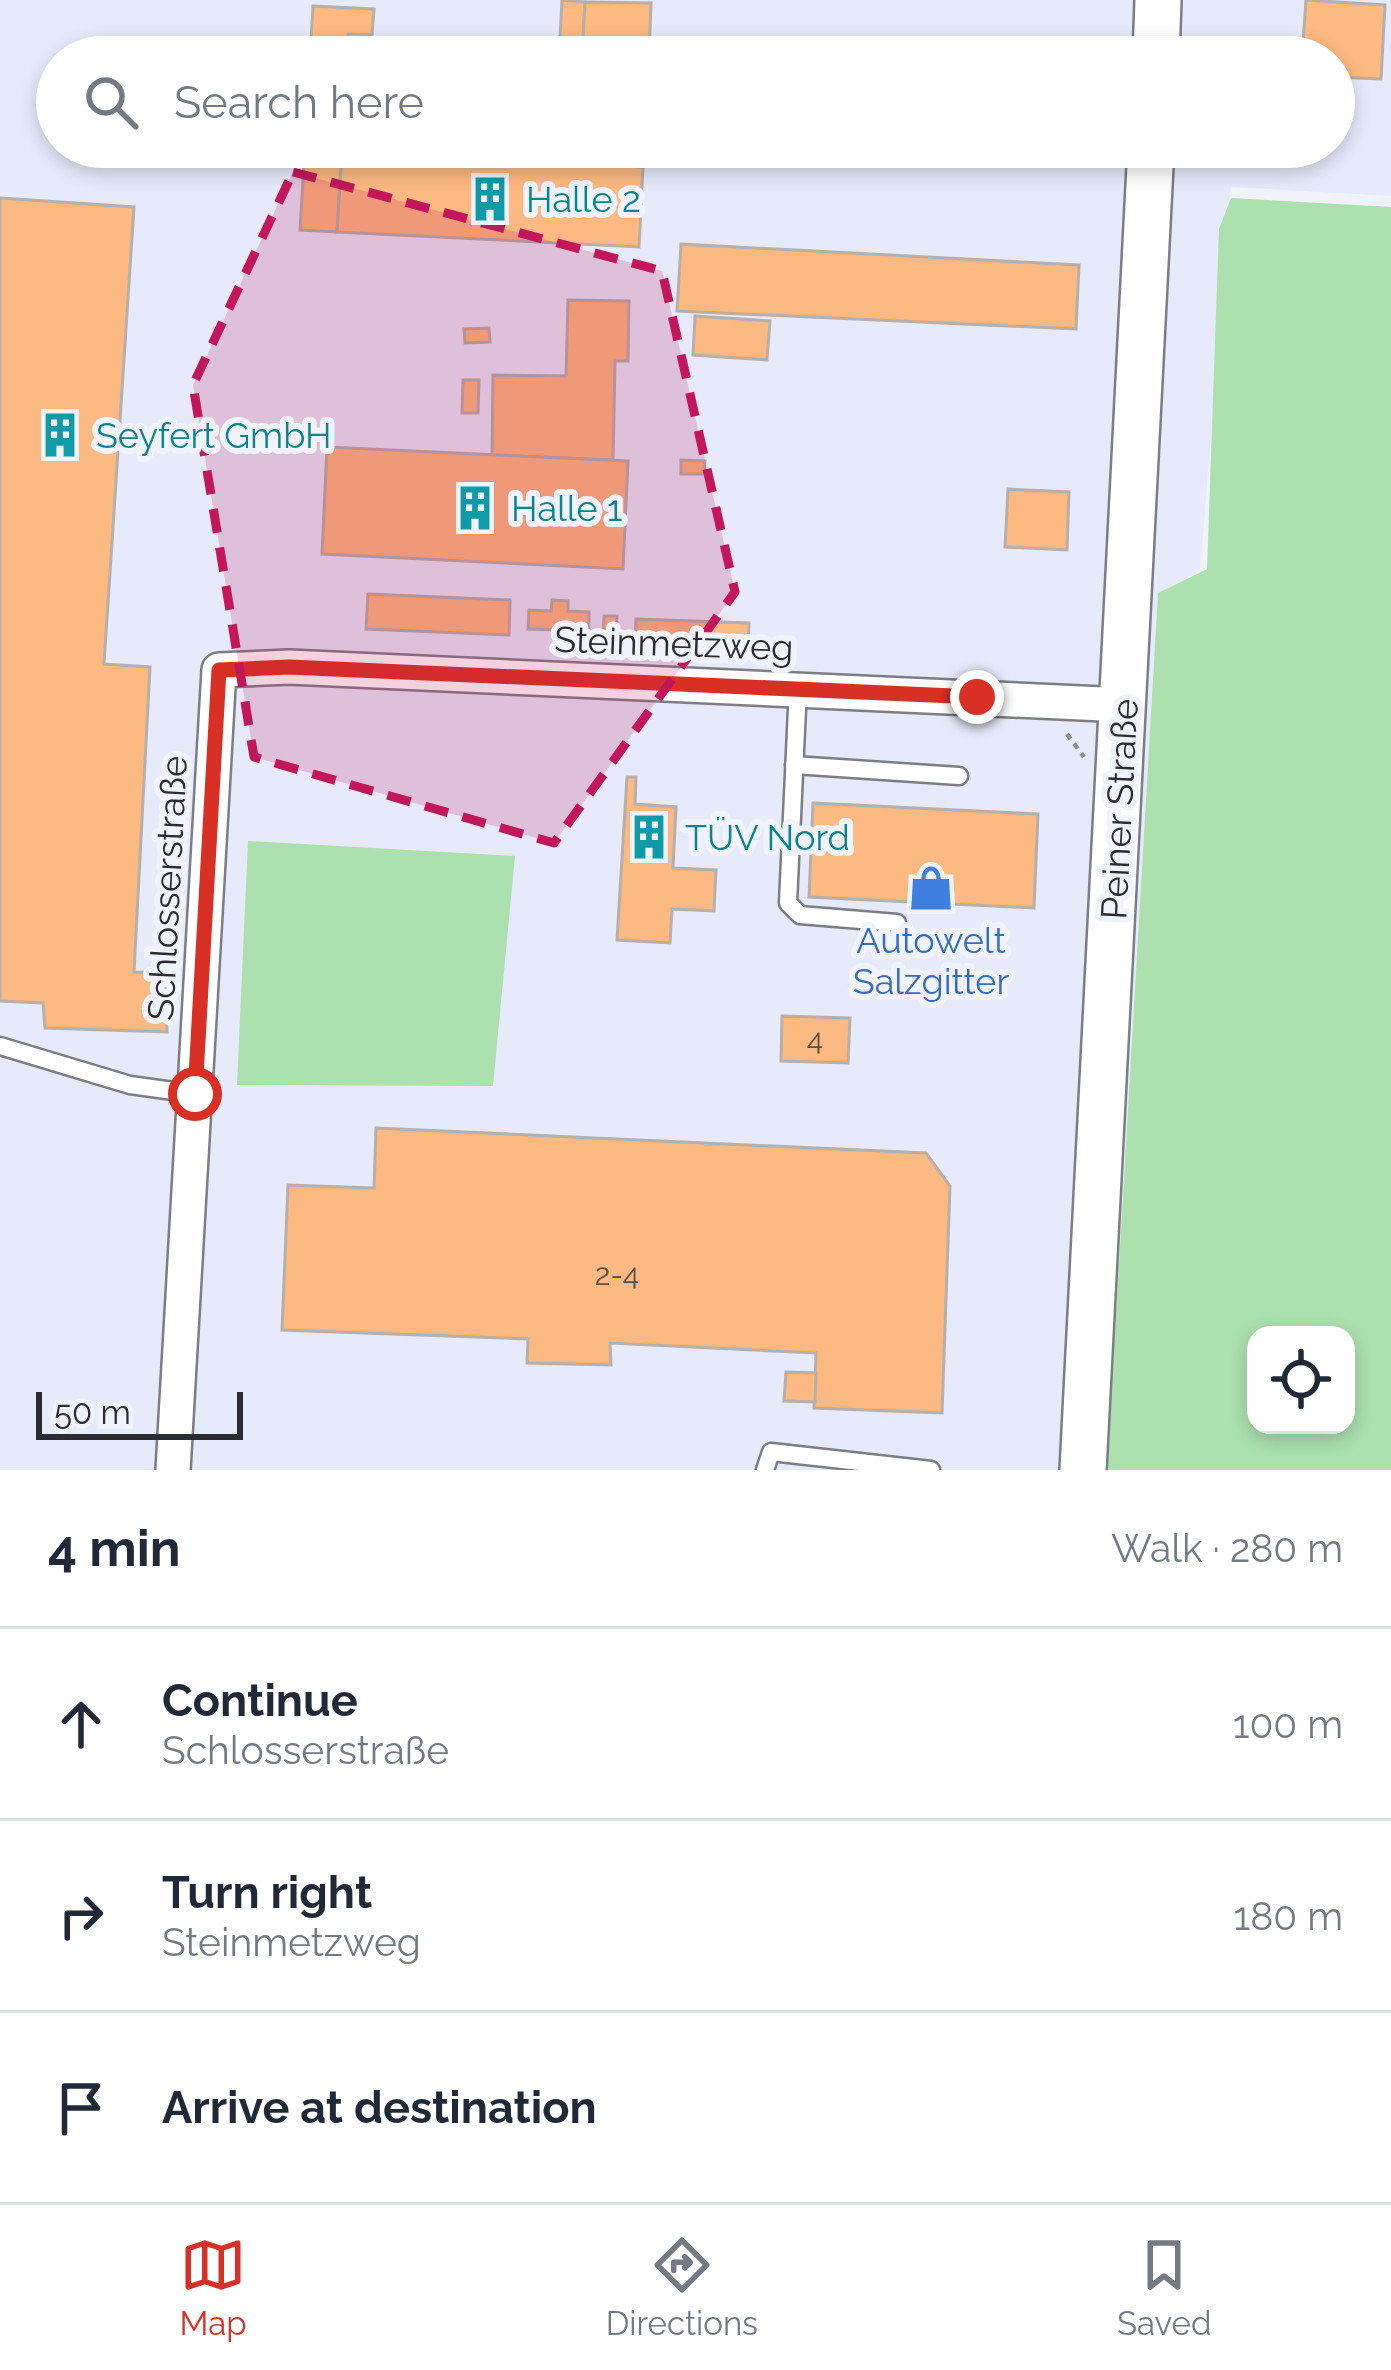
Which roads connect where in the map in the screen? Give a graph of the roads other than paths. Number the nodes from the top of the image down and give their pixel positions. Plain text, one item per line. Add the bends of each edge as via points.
1 (1158, 0) edge
2 (1157, 36) edge
3 (1150, 168) edge
4 (219, 670) joint
5 (798, 686) junction
6 (1125, 705) junction
7 (794, 765) junction
8 (959, 776) dead end
9 (897, 923) dead end
10 (0, 1046) edge
11 (195, 1094) junction
12 (173, 1470) edge
13 (765, 1470) edge
14 (931, 1470) edge
15 (1083, 1470) edge

1 - 2 main road
3 - 6 main road, Peiner Straße
4 - 5 street, Steinmetzweg
4 - 11 street, Schlosserstraße
5 - 6 street, Steinmetzweg
5 - 7 lane
6 - 15 main road, Peiner Straße
7 - 8 lane
7 - 9 lane via 788,903 800,914
10 - 11 lane
11 - 12 street, Schlosserstraße
13 - 14 lane via 772,1452

